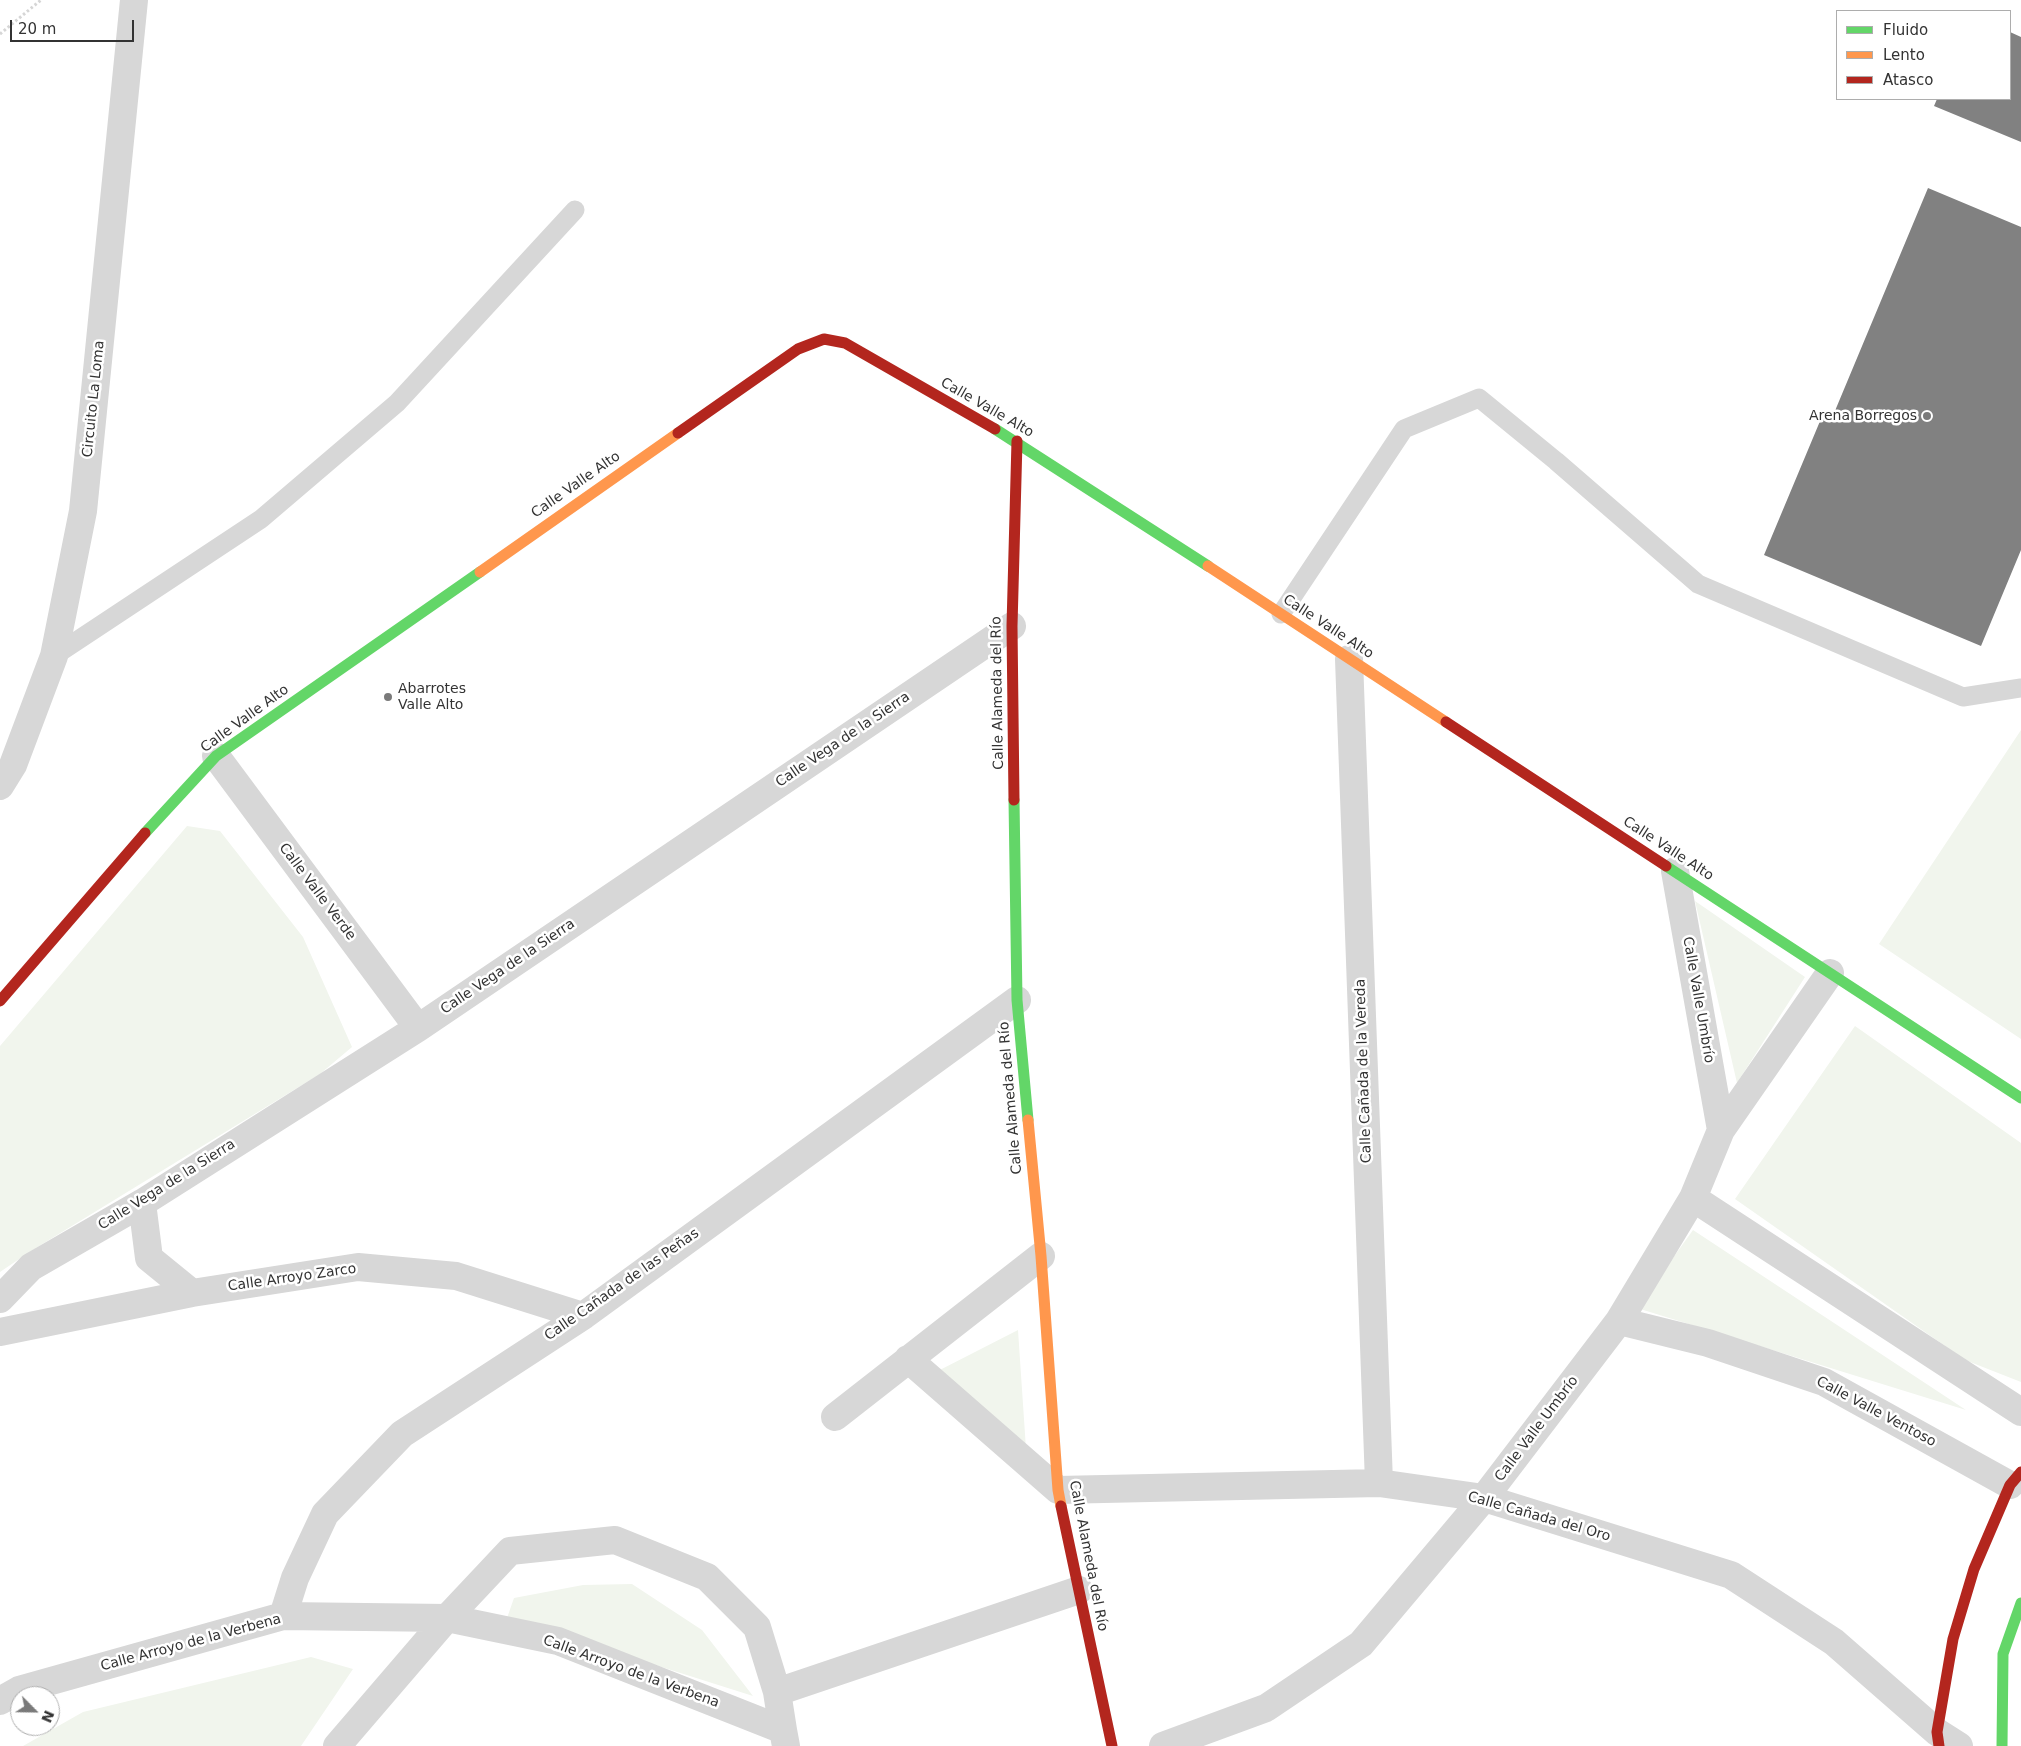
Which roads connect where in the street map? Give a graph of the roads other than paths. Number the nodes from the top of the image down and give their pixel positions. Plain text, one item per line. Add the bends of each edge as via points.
1 (134, 0) edge
2 (576, 210) dead end
3 (1017, 441) junction
4 (1281, 614) junction
5 (1012, 626) junction
6 (54, 656) junction
7 (1349, 659) junction
8 (2021, 688) edge
9 (216, 756) junction
10 (0, 786) edge
11 (1674, 871) junction
12 (1830, 973) junction
13 (1017, 1000) junction
14 (0, 1001) edge
15 (418, 1028) junction
16 (2021, 1098) edge
17 (1721, 1130) junction
18 (1693, 1198) junction
19 (142, 1203) junction
20 (1041, 1256) junction
21 (192, 1293) junction
22 (0, 1299) edge
23 (582, 1316) junction
24 (1619, 1321) junction
25 (0, 1332) edge
26 (908, 1359) junction
27 (2021, 1412) edge
28 (835, 1417) dead end
29 (2016, 1478) edge
30 (1378, 1483) junction
31 (1058, 1490) junction
32 (1484, 1498) junction
33 (1079, 1590) junction
34 (2021, 1603) edge
35 (284, 1616) junction
36 (447, 1618) junction
37 (777, 1692) junction
38 (0, 1701) edge
39 (785, 1738) edge
40 (1945, 1741) edge
41 (337, 1746) edge
42 (1112, 1746) edge
43 (1163, 1746) edge
44 (2002, 1746) edge

1 - 6 street, Circuito La Loma via 83,511
2 - 6 lane via 397,404 262,519
3 - 4 street, Calle Valle Alto
3 - 5 street, Calle Alameda del Río
3 - 9 street, Calle Valle Alto via 845,343 824,339 798,349
4 - 7 street, Calle Valle Alto
4 - 8 lane via 1404,429 1479,398 1698,584 1963,697
5 - 13 street, Calle Alameda del Río
5 - 15 street, Calle Vega de la Sierra
6 - 10 street, Circuito La Loma via 13,765
7 - 11 street, Calle Valle Alto
7 - 30 street, Calle Cañada de la Vereda
9 - 14 street, Calle Valle Alto
9 - 15 street, Calle Valle Verde
11 - 12 street, Calle Valle Alto
11 - 17 street, Calle Valle Umbrío
12 - 16 street, Calle Valle Alto
12 - 17 street, Calle Valle Umbrío
13 - 20 street, Calle Alameda del Río
13 - 23 street, Calle Cañada de las Peñas
15 - 19 street, Calle Vega de la Sierra
17 - 18 street, Calle Valle Umbrío
18 - 24 street, Calle Valle Umbrío
18 - 27 street
19 - 21 street via 149,1258
19 - 22 street, Calle Vega de la Sierra via 30,1267
20 - 26 street
20 - 31 street, Calle Alameda del Río
21 - 23 street, Calle Arroyo Zarco via 358,1267 456,1276
21 - 25 street, Calle Arroyo Zarco
23 - 35 street, Calle Cañada de las Peñas via 402,1434 325,1514 294,1578
24 - 29 street, Calle Valle Ventoso via 1708,1343 1824,1382
24 - 32 street, Calle Valle Umbrío
26 - 28 street
26 - 31 street
29 - 40 street via 1974,1570 1953,1639
30 - 31 street, Calle Cañada del Oro
30 - 32 street, Calle Cañada del Oro
31 - 33 street, Calle Alameda del Río
32 - 40 street, Calle Cañada del Oro via 1731,1575 1834,1642
32 - 43 street, Calle Valle Umbrío via 1361,1644 1266,1708
33 - 37 street
33 - 42 street, Calle Alameda del Río
34 - 44 street via 2003,1654
35 - 36 street, Calle Arroyo de la Verbena
35 - 38 street, Calle Arroyo de la Verbena via 19,1690
36 - 37 street, Calle Arroyo de la Verbena via 510,1551 615,1540 707,1577 757,1626
36 - 39 street, Calle Arroyo de la Verbena via 558,1642
36 - 41 street, Calle Arroyo de la Verbena
37 - 39 street, Calle Arroyo de la Verbena

